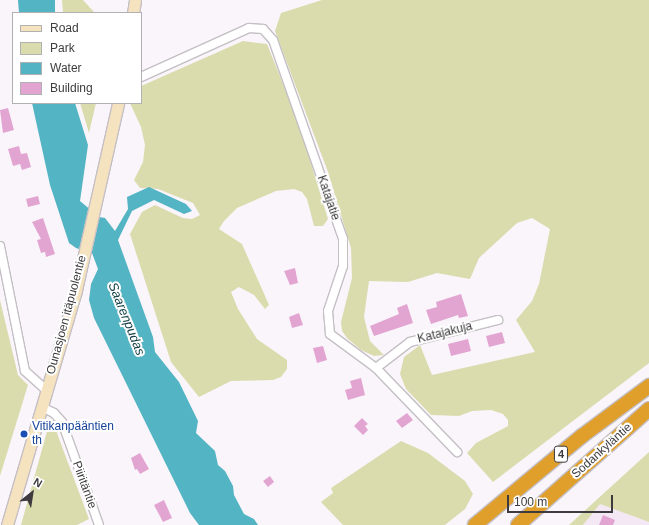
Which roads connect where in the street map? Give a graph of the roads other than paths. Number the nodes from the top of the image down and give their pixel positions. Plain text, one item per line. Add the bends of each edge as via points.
1 (135, 0) edge
2 (133, 12) edge
3 (142, 77) edge
4 (118, 104) edge
5 (0, 246) edge
6 (498, 320) dead end
7 (376, 368) junction
8 (649, 386) edge
9 (47, 391) junction
10 (42, 407) junction
11 (649, 409) edge
12 (457, 452) dead end
13 (7, 525) edge
14 (99, 525) edge
15 (475, 525) edge
16 (518, 525) edge

1 - 2 main road
3 - 7 street, Katajatie via 249,28 263,29 273,40 343,239 343,266 328,311 327,324 330,334
4 - 9 main road, Ounasjoen itäpuolentie via 76,290
5 - 9 street via 25,372
6 - 7 street, Katajakuja via 410,342
7 - 12 street, Katajatie
8 - 15 highway, Sodankyläntie / 4 via 582,436
9 - 10 main road, Ounasjoen itäpuolentie
10 - 13 main road, Ounasjoen itäpuolentie
10 - 14 street, Piiritäntie via 54,413 62,422
11 - 16 highway, Sodankyläntie / 4

